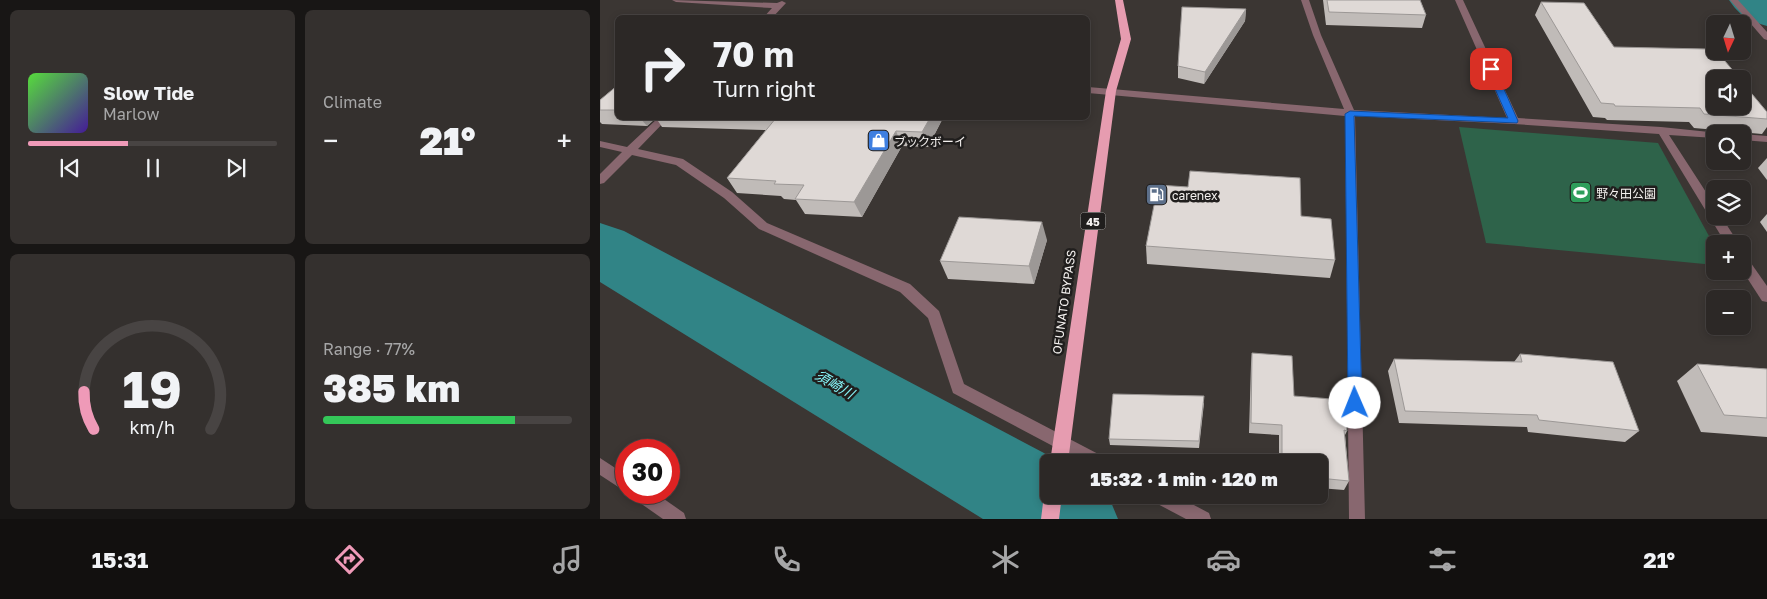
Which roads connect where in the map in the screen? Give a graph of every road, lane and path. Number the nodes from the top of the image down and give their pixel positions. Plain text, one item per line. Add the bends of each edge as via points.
1 (676, 0) edge
2 (1119, 0) edge
3 (1305, 0) edge
4 (1460, 0) edge
5 (1734, 0) edge
6 (783, 3) edge
7 (770, 15) edge
8 (1767, 36) edge
9 (1090, 90) edge
10 (1111, 91) junction
11 (1350, 114) junction
12 (661, 120) edge
13 (1514, 121) junction
14 (1661, 130) junction
15 (1706, 133) edge
16 (1751, 138) edge
17 (1767, 139) edge
18 (600, 144) edge
19 (630, 151) junction
20 (600, 180) edge
21 (1706, 202) edge
22 (1751, 273) edge
23 (1767, 297) edge
24 (1063, 444) junction
25 (1061, 454) edge
26 (1082, 454) edge
27 (600, 466) edge
28 (615, 476) edge
29 (656, 504) edge
30 (1052, 504) edge
31 (1175, 504) edge
32 (678, 519) edge
33 (1050, 519) edge
34 (1203, 519) edge
35 (1357, 519) edge

1 - 6 street
2 - 10 highway, OFUNATO BYPASS / 45 via 1126,39
3 - 11 street
4 - 13 street
5 - 8 street
6 - 7 street
9 - 10 street
10 - 11 street
10 - 24 highway, OFUNATO BYPASS / 45
11 - 13 street
11 - 35 street
12 - 19 street
13 - 14 street
14 - 15 street
14 - 21 street
16 - 17 street
18 - 19 street
19 - 20 street
19 - 24 street via 679,162 728,195 763,226 905,288 934,315 958,388
22 - 23 street
24 - 25 highway, OFUNATO BYPASS / 45
24 - 26 street
27 - 28 street
29 - 32 street
30 - 33 highway
31 - 34 street

